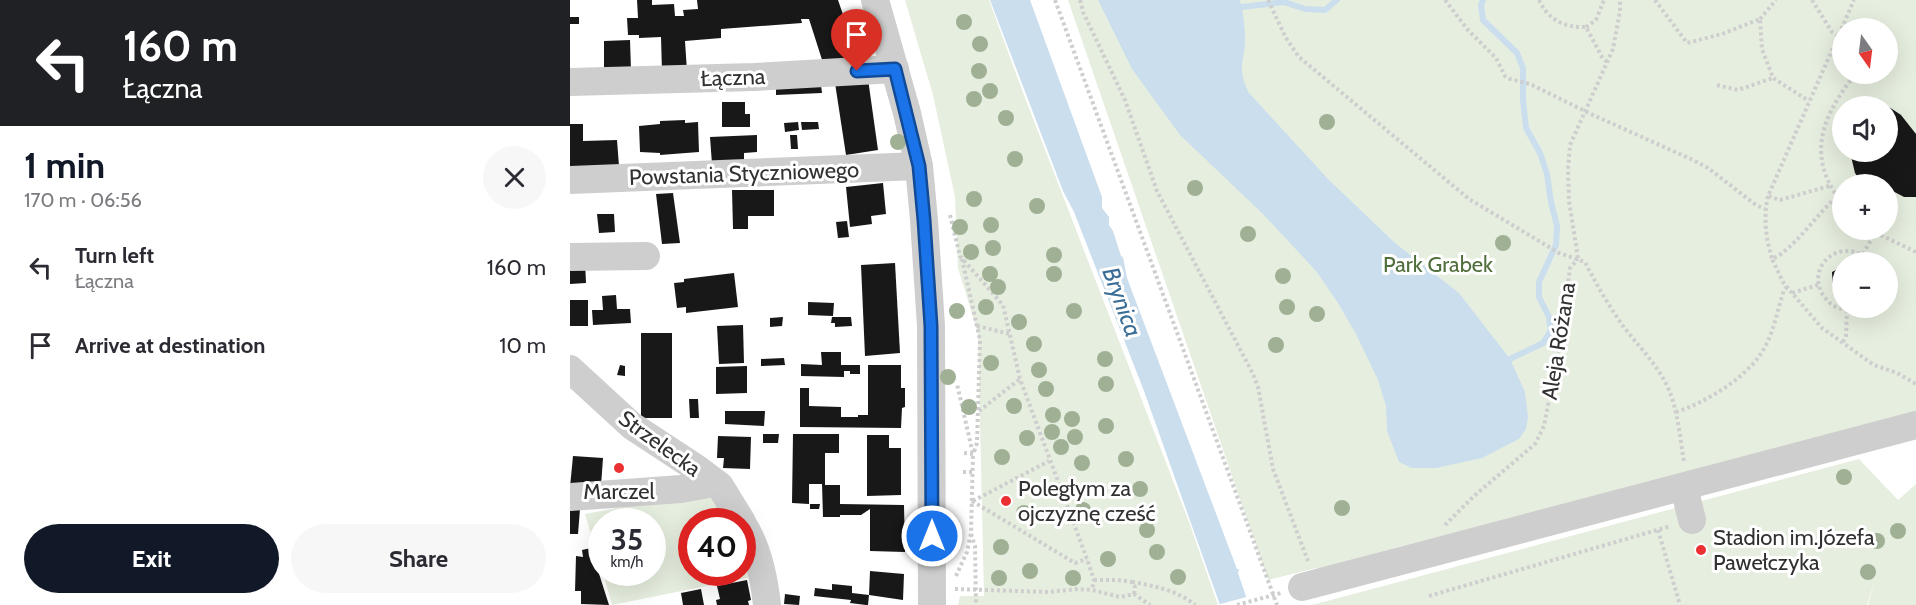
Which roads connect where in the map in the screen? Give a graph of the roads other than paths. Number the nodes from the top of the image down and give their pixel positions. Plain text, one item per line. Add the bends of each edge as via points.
1 (875, 0) edge
2 (895, 69) junction
3 (570, 82) edge
4 (919, 166) junction
5 (570, 180) edge
6 (646, 256) dead end
7 (570, 257) edge
8 (570, 369) edge
9 (1916, 425) edge
10 (714, 483) junction
11 (1684, 487) junction
12 (570, 497) edge
13 (733, 508) edge
14 (1692, 520) road end
15 (756, 555) edge
16 (1309, 586) road end
17 (948, 590) edge
18 (767, 605) edge

1 - 2 street
2 - 3 street, Łączna
2 - 4 street
4 - 5 street, Powstania Styczniowego
4 - 17 street
6 - 7 street
8 - 10 street, Strzelecka via 632,426
9 - 11 street
10 - 12 street
10 - 13 street, Strzelecka
11 - 14 street
11 - 16 street
15 - 18 street, Strzelecka

